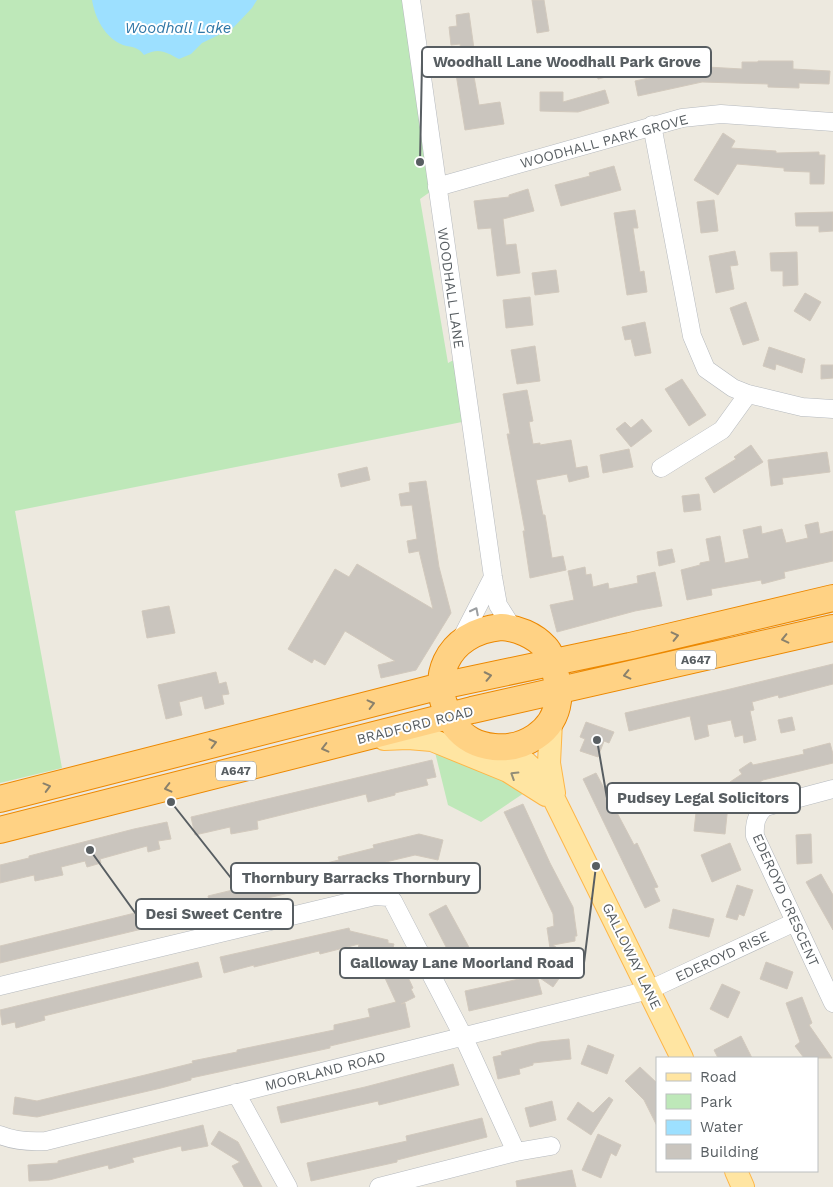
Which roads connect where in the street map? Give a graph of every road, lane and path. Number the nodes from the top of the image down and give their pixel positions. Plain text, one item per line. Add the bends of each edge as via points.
1 (411, 0) edge
2 (833, 122) edge
3 (652, 125) junction
4 (437, 187) junction
5 (748, 394) junction
6 (833, 409) edge
7 (661, 468) dead end
8 (493, 577) junction
9 (833, 598) edge
10 (512, 628) junction
11 (833, 628) edge
12 (458, 645) junction
13 (552, 662) junction
14 (441, 686) junction
15 (559, 691) junction
16 (450, 716) junction
17 (551, 722) junction
18 (352, 741) junction
19 (509, 747) junction
20 (833, 789) edge
21 (0, 799) edge
22 (555, 801) junction
23 (0, 830) edge
24 (795, 922) junction
25 (0, 986) edge
26 (649, 990) junction
27 (833, 1003) edge
28 (463, 1036) junction
29 (682, 1057) edge
30 (236, 1093) junction
31 (0, 1135) edge
32 (551, 1146) dead end
33 (516, 1152) junction
34 (736, 1172) edge
35 (288, 1187) edge
36 (379, 1187) edge
37 (743, 1187) edge

1 - 4 street, WOODHALL LANE
2 - 3 street, WOODHALL PARK GROVE via 721,114
3 - 4 street, WOODHALL PARK GROVE
3 - 5 street via 692,336 706,369 733,388
4 - 8 street, WOODHALL LANE
5 - 6 street via 802,407
5 - 7 street via 722,430
8 - 10 street, WOODHALL LANE via 498,606
12 -> 8 street
13 -> 9 highway, A647
10 - 12 highway via 480,630
10 - 13 highway via 546,647
11 -> 15 highway, BRADFORD ROAD / A647
12 - 14 highway via 444,666
14 -> 13 highway, A647
13 - 15 highway
14 - 16 highway
21 -> 14 highway, A647
15 - 16 highway, BRADFORD ROAD / A647
15 - 17 highway
16 - 18 highway, BRADFORD ROAD / A647
16 - 19 highway via 467,739 488,746
17 - 19 highway via 527,742
17 - 22 main road, GALLOWAY LANE via 550,763
22 -> 18 main road via 508,771 432,740
18 -> 23 highway, BRADFORD ROAD / A647
19 - 22 main road, GALLOWAY LANE via 538,774
20 - 24 street, EDEROYD CRESCENT via 771,805 756,819 755,836
22 - 26 main road, GALLOWAY LANE
24 - 26 street, EDEROYD RISE
24 - 27 street, EDEROYD CRESCENT
25 - 28 street via 382,896 393,901
26 - 28 street, MOORLAND ROAD
26 - 29 main road, GALLOWAY LANE
28 - 30 street, MOORLAND ROAD
28 - 33 street
30 - 31 street, MOORLAND ROAD via 46,1141 30,1142
30 - 35 street
32 - 33 street
33 - 36 street
34 - 37 main road

